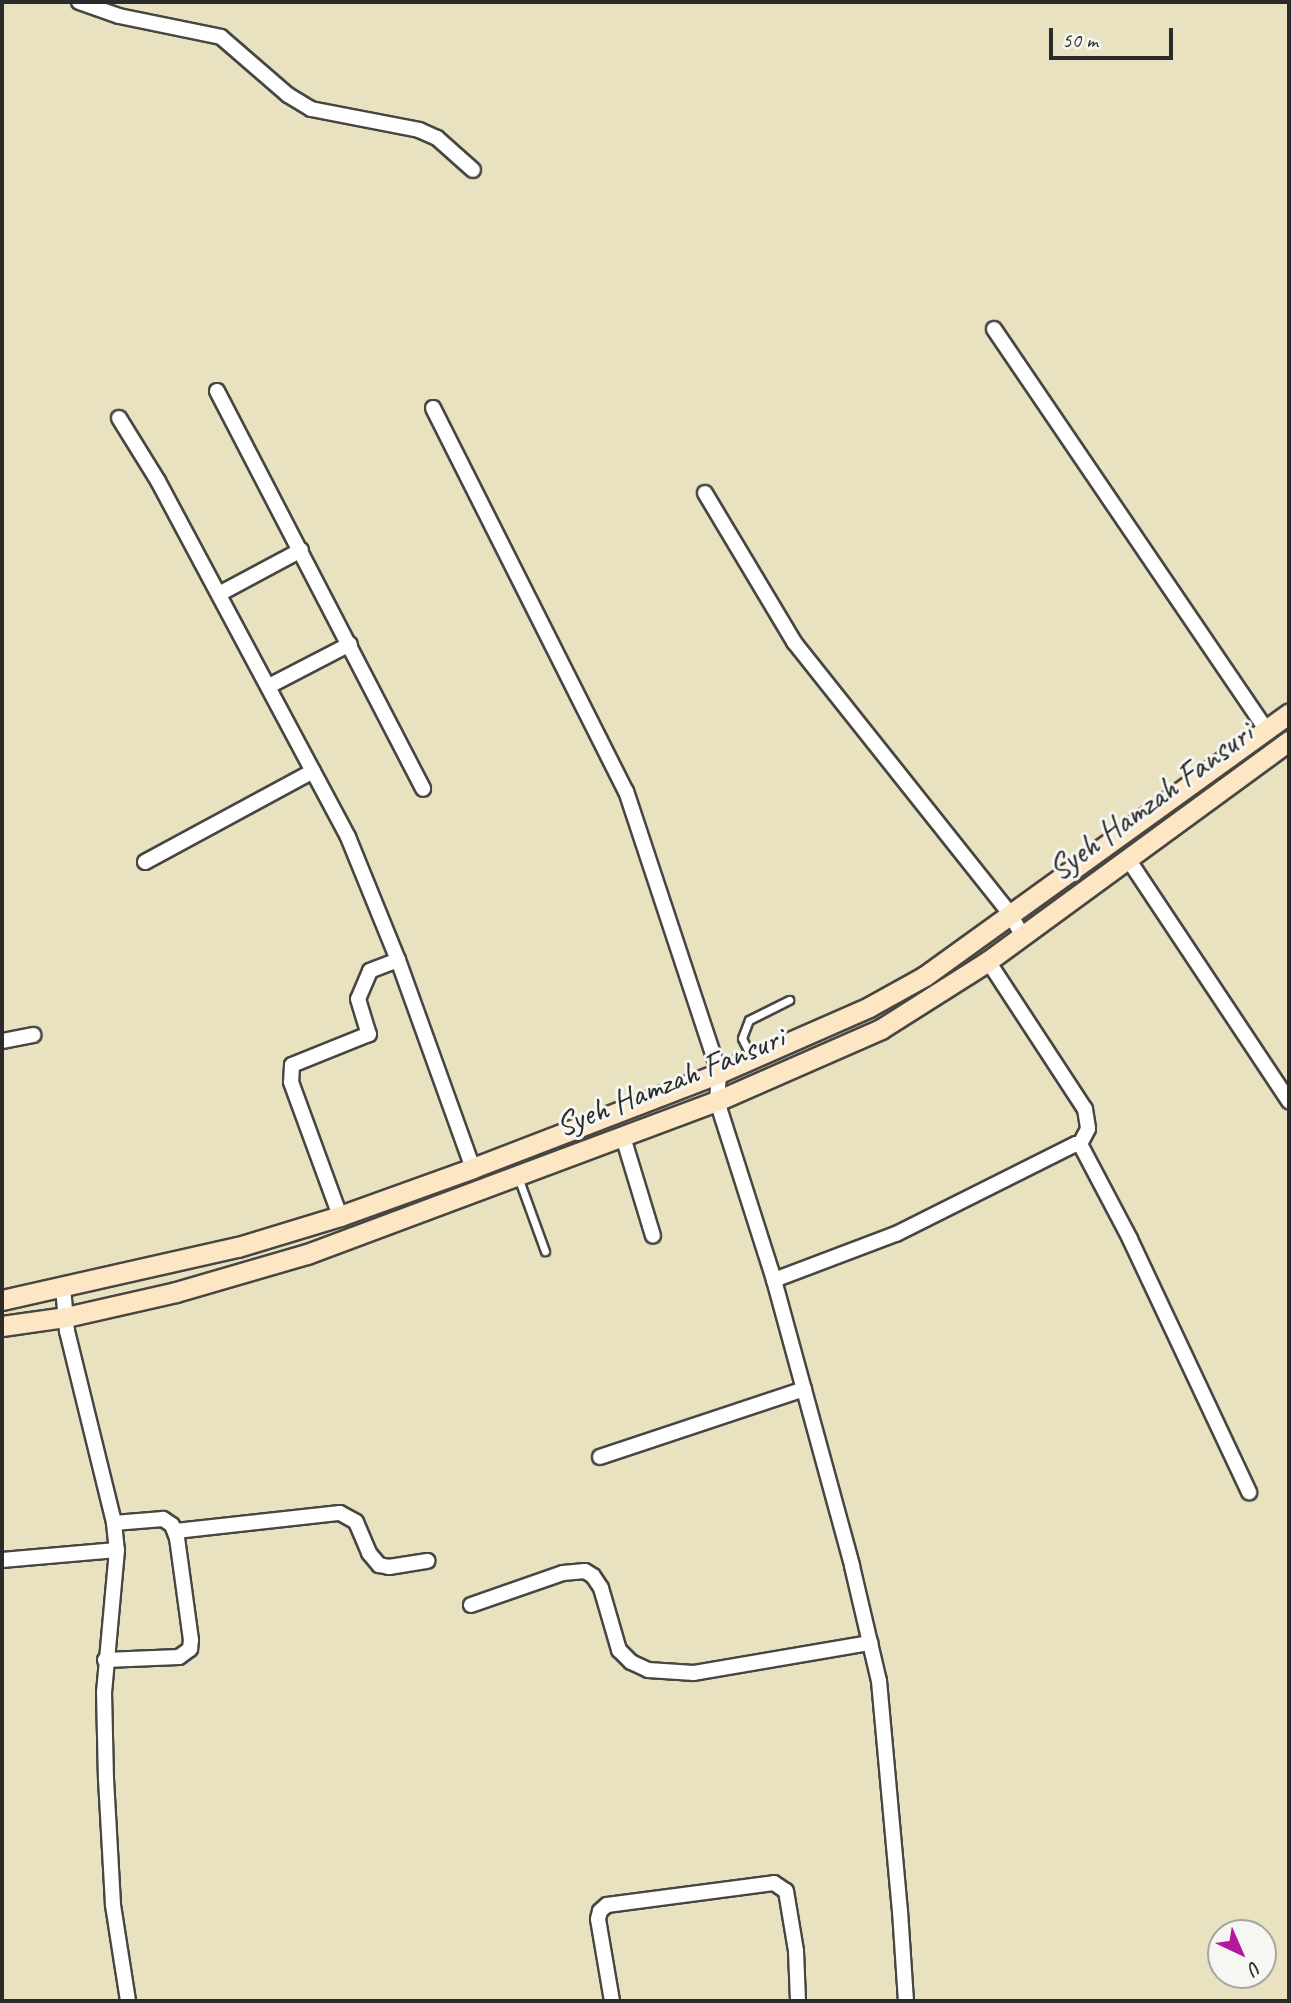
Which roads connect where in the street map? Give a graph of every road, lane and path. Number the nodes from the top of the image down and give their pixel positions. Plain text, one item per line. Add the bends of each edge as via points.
1 (79, 2) edge
2 (473, 170) dead end
3 (994, 329) dead end
4 (217, 391) dead end
5 (433, 408) dead end
6 (119, 418) dead end
7 (705, 493) dead end
8 (301, 550) junction
9 (219, 594) junction
10 (350, 644) junction
11 (269, 686) junction
12 (1289, 713) edge
13 (1266, 729) junction
14 (1289, 741) edge
15 (313, 771) junction
16 (423, 789) dead end
17 (1128, 859) junction
18 (145, 862) dead end
19 (1010, 914) junction
20 (1022, 935) junction
21 (398, 960) junction
22 (988, 961) junction
23 (789, 1000) dead end
24 (33, 1035) dead end
25 (2, 1041) edge
26 (752, 1059) junction
27 (719, 1073) junction
28 (717, 1101) junction
29 (1289, 1101) edge
30 (623, 1137) junction
31 (1080, 1144) junction
32 (473, 1168) junction
33 (518, 1177) junction
34 (340, 1216) junction
35 (653, 1236) dead end
36 (545, 1251) dead end
37 (774, 1280) junction
38 (63, 1288) junction
39 (2, 1300) edge
40 (66, 1317) junction
41 (2, 1326) edge
42 (804, 1389) junction
43 (600, 1457) dead end
44 (1249, 1492) dead end
45 (114, 1522) junction
46 (176, 1531) junction
47 (117, 1550) junction
48 (2, 1560) edge
49 (428, 1560) dead end
50 (471, 1605) dead end
51 (870, 1643) junction
52 (105, 1660) junction
53 (128, 2001) edge
54 (612, 2001) edge
55 (798, 2001) edge
56 (905, 2001) edge

1 - 2 street via 119,16 221,37 311,109 419,130 437,138
3 - 13 street
4 - 8 street
5 - 27 street via 626,791
6 - 9 street
7 - 19 street via 794,642
8 - 9 street
8 - 10 street
9 - 11 street
10 - 11 street
10 - 16 street
11 - 15 street
12 - 13 main road, Syeh Hamzah Fansuri
13 - 19 main road, Syeh Hamzah Fansuri
14 - 17 main road, Syeh Hamzah Fansuri
15 - 18 street
15 - 21 street via 348,837
17 - 20 main road, Syeh Hamzah Fansuri
17 - 29 street
19 - 20 street
19 - 26 main road, Syeh Hamzah Fansuri via 925,976 869,1007
20 - 22 main road, Syeh Hamzah Fansuri
21 - 32 street
21 - 34 street via 370,971 358,999 369,1034 292,1065 290,1082
22 - 28 main road, Syeh Hamzah Fansuri via 881,1028
22 - 31 street via 1086,1109 1089,1120
23 - 26 lane via 749,1020 742,1038
24 - 25 street
26 - 27 main road, Syeh Hamzah Fansuri
27 - 28 street
27 - 32 main road, Syeh Hamzah Fansuri
28 - 30 main road, Syeh Hamzah Fansuri
28 - 37 street
30 - 33 main road, Syeh Hamzah Fansuri
30 - 35 street
31 - 37 street via 896,1234
31 - 44 street
32 - 34 main road, Syeh Hamzah Fansuri
33 - 36 lane
33 - 40 main road, Syeh Hamzah Fansuri via 241,1275
34 - 38 main road, Syeh Hamzah Fansuri via 238,1247
37 - 42 street
38 - 39 main road, Syeh Hamzah Fansuri
38 - 40 street
40 - 41 main road, Syeh Hamzah Fansuri
40 - 45 street
42 - 43 street
42 - 51 street
45 - 46 street via 163,1519
45 - 47 street
46 - 49 street via 341,1513 356,1522 379,1564 389,1567
46 - 52 street via 190,1648 179,1657
47 - 48 street
47 - 52 street
50 - 51 street via 563,1573 585,1572 601,1588 620,1650 648,1670 694,1673
51 - 56 street via 880,1694
52 - 53 street via 113,1905
54 - 55 street via 598,1919 607,1905 774,1883 786,1891

